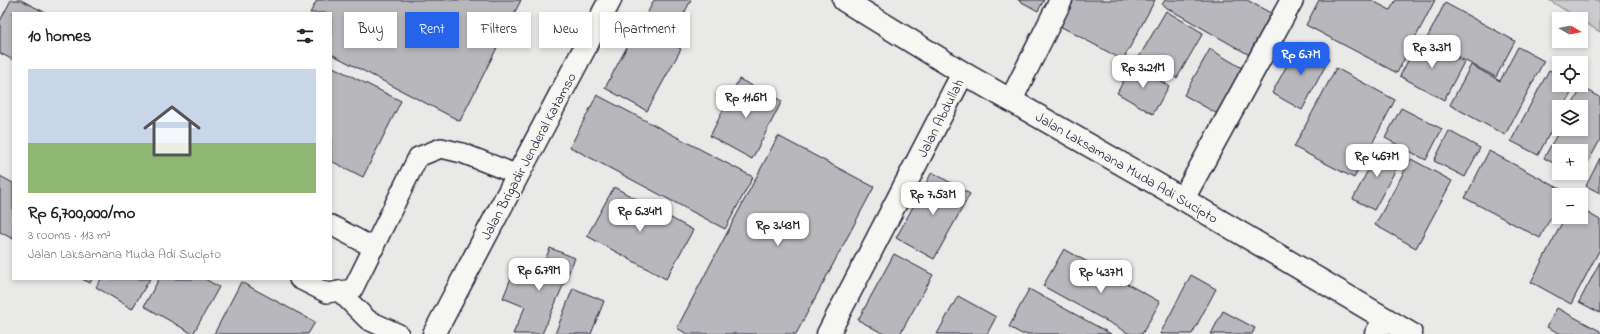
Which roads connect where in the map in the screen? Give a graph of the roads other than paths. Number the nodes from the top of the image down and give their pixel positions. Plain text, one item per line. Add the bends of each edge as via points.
1 (610, 0) edge
2 (844, 0) edge
3 (1060, 0) edge
4 (1292, 0) edge
5 (964, 73) junction
6 (1011, 100) junction
7 (518, 175) junction
8 (1183, 199) junction
9 (332, 226) edge
10 (374, 248) junction
11 (301, 280) edge
12 (339, 291) junction
13 (1381, 326) edge
14 (399, 334) edge
15 (434, 334) edge
16 (828, 334) edge
17 (1411, 334) edge

1 - 7 street, Jalan Brigadir Jenderal Katamso
2 - 5 street, Jalan Laksamana Muda Adi Sucipto
3 - 6 street
4 - 8 street
5 - 6 street, Jalan Laksamana Muda Adi Sucipto
5 - 16 street, Jalan Abdullah
6 - 8 street, Jalan Laksamana Muda Adi Sucipto
7 - 10 lane via 462,153 441,148 418,157
7 - 15 street, Jalan Brigadir Jenderal Katamso
8 - 13 street, Jalan Laksamana Muda Adi Sucipto
9 - 10 lane
10 - 12 lane via 353,289
11 - 12 lane via 327,293
12 - 14 lane via 368,320
13 - 17 street, Jalan Laksamana Muda Adi Sucipto

